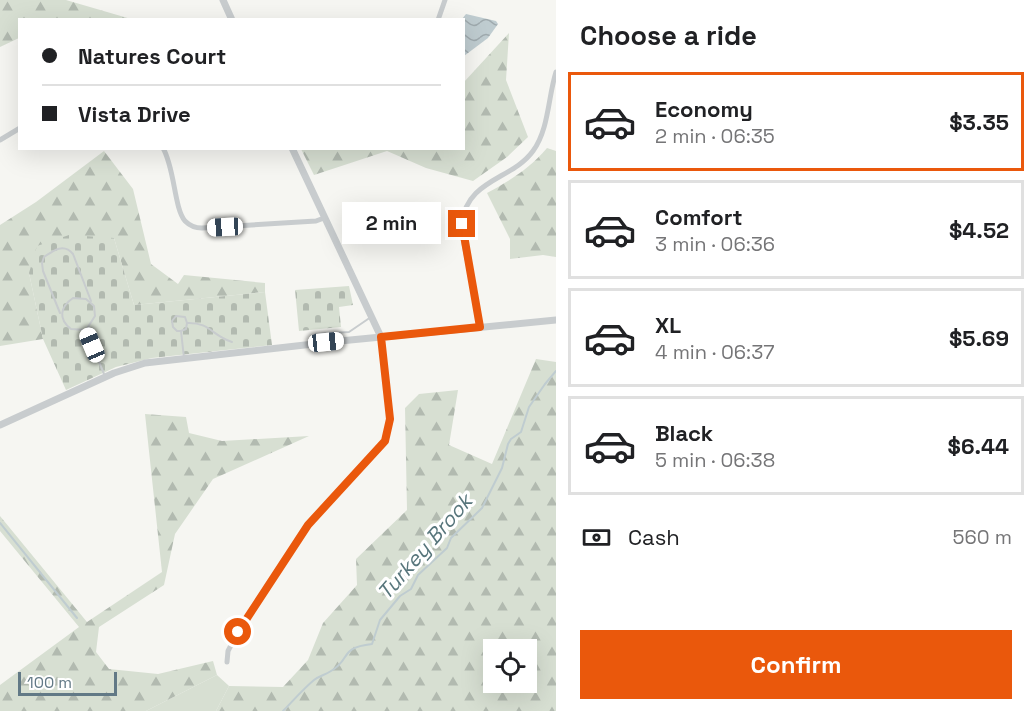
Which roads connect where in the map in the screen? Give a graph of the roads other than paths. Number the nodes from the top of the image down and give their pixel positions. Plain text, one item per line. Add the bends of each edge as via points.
1 (223, 0) edge
2 (445, 0) edge
3 (231, 18) edge
4 (439, 18) edge
5 (556, 72) edge
6 (18, 129) edge
7 (0, 140) edge
8 (164, 150) edge
9 (293, 150) edge
10 (324, 218) junction
11 (91, 301) junction
12 (61, 315) junction
13 (372, 316) junction
14 (556, 320) edge
15 (187, 323) junction
16 (480, 327) junction
17 (86, 330) junction
18 (181, 331) junction
19 (381, 337) junction
20 (232, 342) dead end
21 (311, 344) junction
22 (184, 358) junction
23 (105, 377) junction
24 (0, 425) edge
25 (227, 662) dead end

1 - 3 street
2 - 4 street
5 - 16 street via 537,146 524,161 477,191 464,215 463,236
6 - 7 street
8 - 10 street via 180,210 192,226 271,225
9 - 10 street
10 - 13 street
11 - 12 lane via 73,298
11 - 12 lane via 73,254 65,248 53,251 44,257 42,267
11 - 17 lane via 95,316
12 - 17 lane via 71,329
13 - 19 street
13 - 21 lane via 349,332 316,334
14 - 16 street
15 - 18 lane
15 - 18 lane via 183,316 174,318 173,327
15 - 20 lane via 202,324 216,336
16 - 19 street
17 - 23 lane
18 - 22 lane
19 - 21 street
19 - 25 street via 390,419 385,441 308,525 238,632
21 - 22 street
22 - 23 street via 145,363
23 - 24 street

